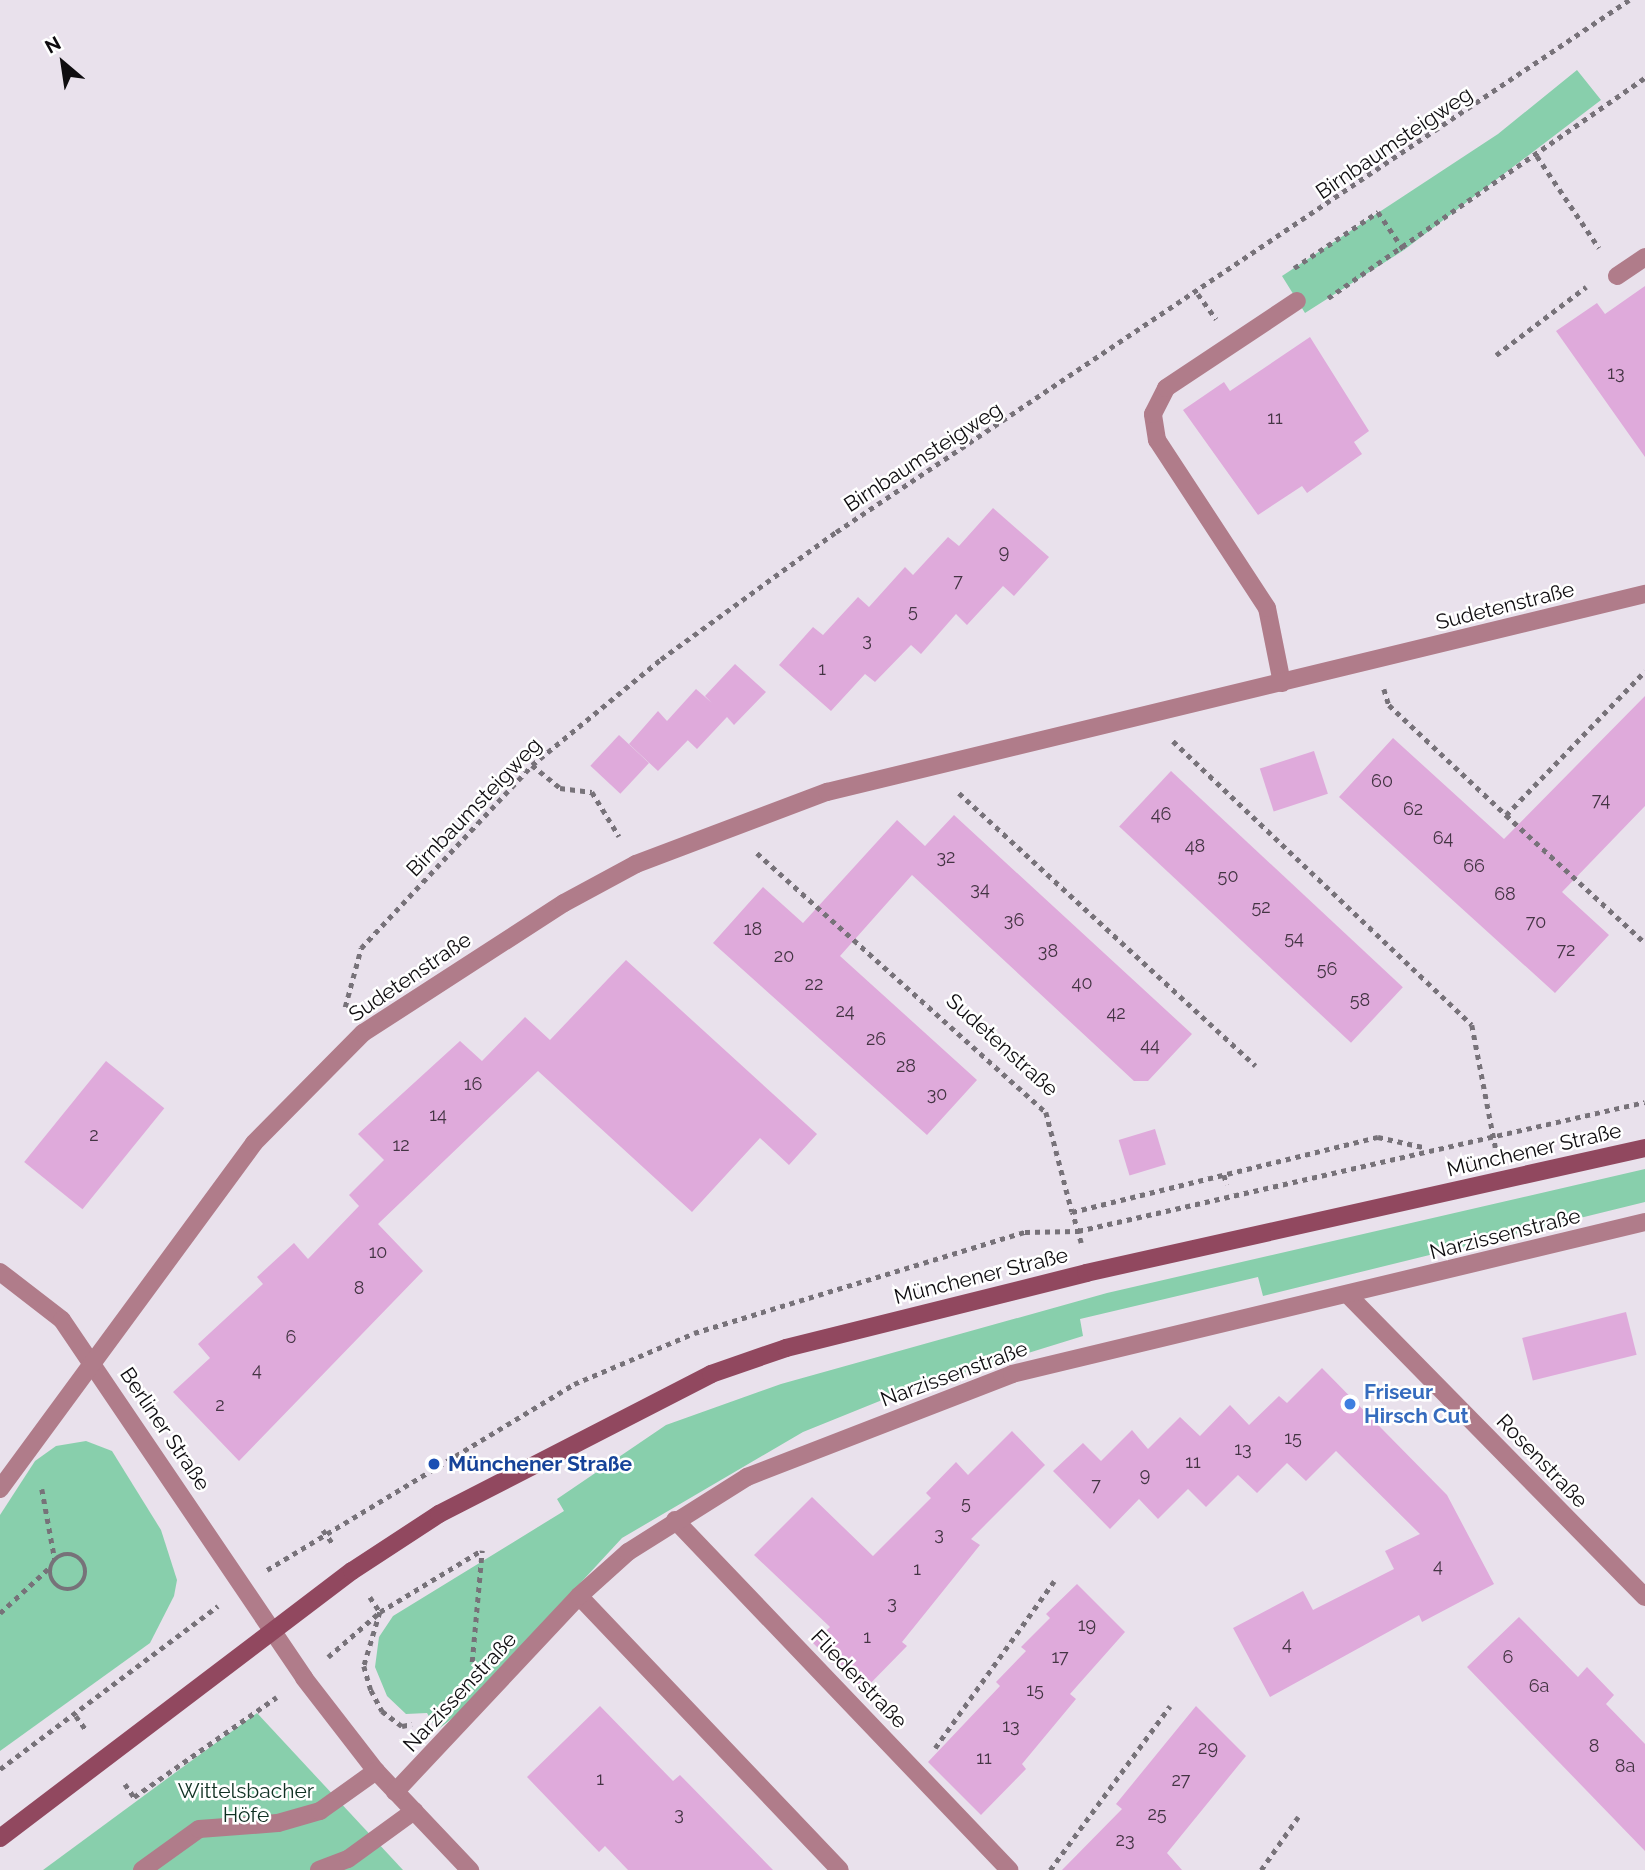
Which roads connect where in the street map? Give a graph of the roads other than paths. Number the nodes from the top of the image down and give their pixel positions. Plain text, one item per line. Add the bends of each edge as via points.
1 (1645, 257) edge
2 (1614, 272) road end
3 (1297, 301) road end
4 (1645, 594) edge
5 (1282, 683) junction
6 (1645, 1148) edge
7 (1645, 1222) edge
8 (0, 1272) edge
9 (1349, 1296) junction
10 (90, 1358) junction
11 (0, 1489) edge
12 (674, 1520) junction
13 (579, 1596) junction
14 (1645, 1597) edge
15 (272, 1631) junction
16 (376, 1771) junction
17 (395, 1792) junction
18 (414, 1811) junction
19 (0, 1838) edge
20 (142, 1870) edge
21 (319, 1870) edge
22 (470, 1870) edge
23 (840, 1870) edge
24 (1009, 1870) edge

1 - 2 street
3 - 5 street via 1181,376 1166,388 1153,414 1157,440 1267,608
4 - 5 street, Sudetenstraße
5 - 10 street, Sudetenstraße via 949,759 745,819 636,864 363,1033 254,1143
6 - 15 street, Münchener Straße via 1086,1273 786,1348 711,1374 462,1500
7 - 9 street, Narzissenstraße
8 - 10 street, Berliner Straße via 62,1320
9 - 12 street, Narzissenstraße via 1012,1374 814,1447
9 - 14 street, Rosenstraße
10 - 11 street, Sudetenstraße
10 - 15 street, Berliner Straße
12 - 13 street, Narzissenstraße
12 - 24 street, Fliederstraße
13 - 17 street, Narzissenstraße via 467,1722
13 - 23 street
15 - 16 street, Berliner Straße
15 - 19 street, Münchener Straße
16 - 17 street, Berliner Straße
16 - 20 street via 320,1811 278,1823 199,1829
17 - 18 street, Berliner Straße
18 - 21 street via 348,1859
18 - 22 street, Berliner Straße

